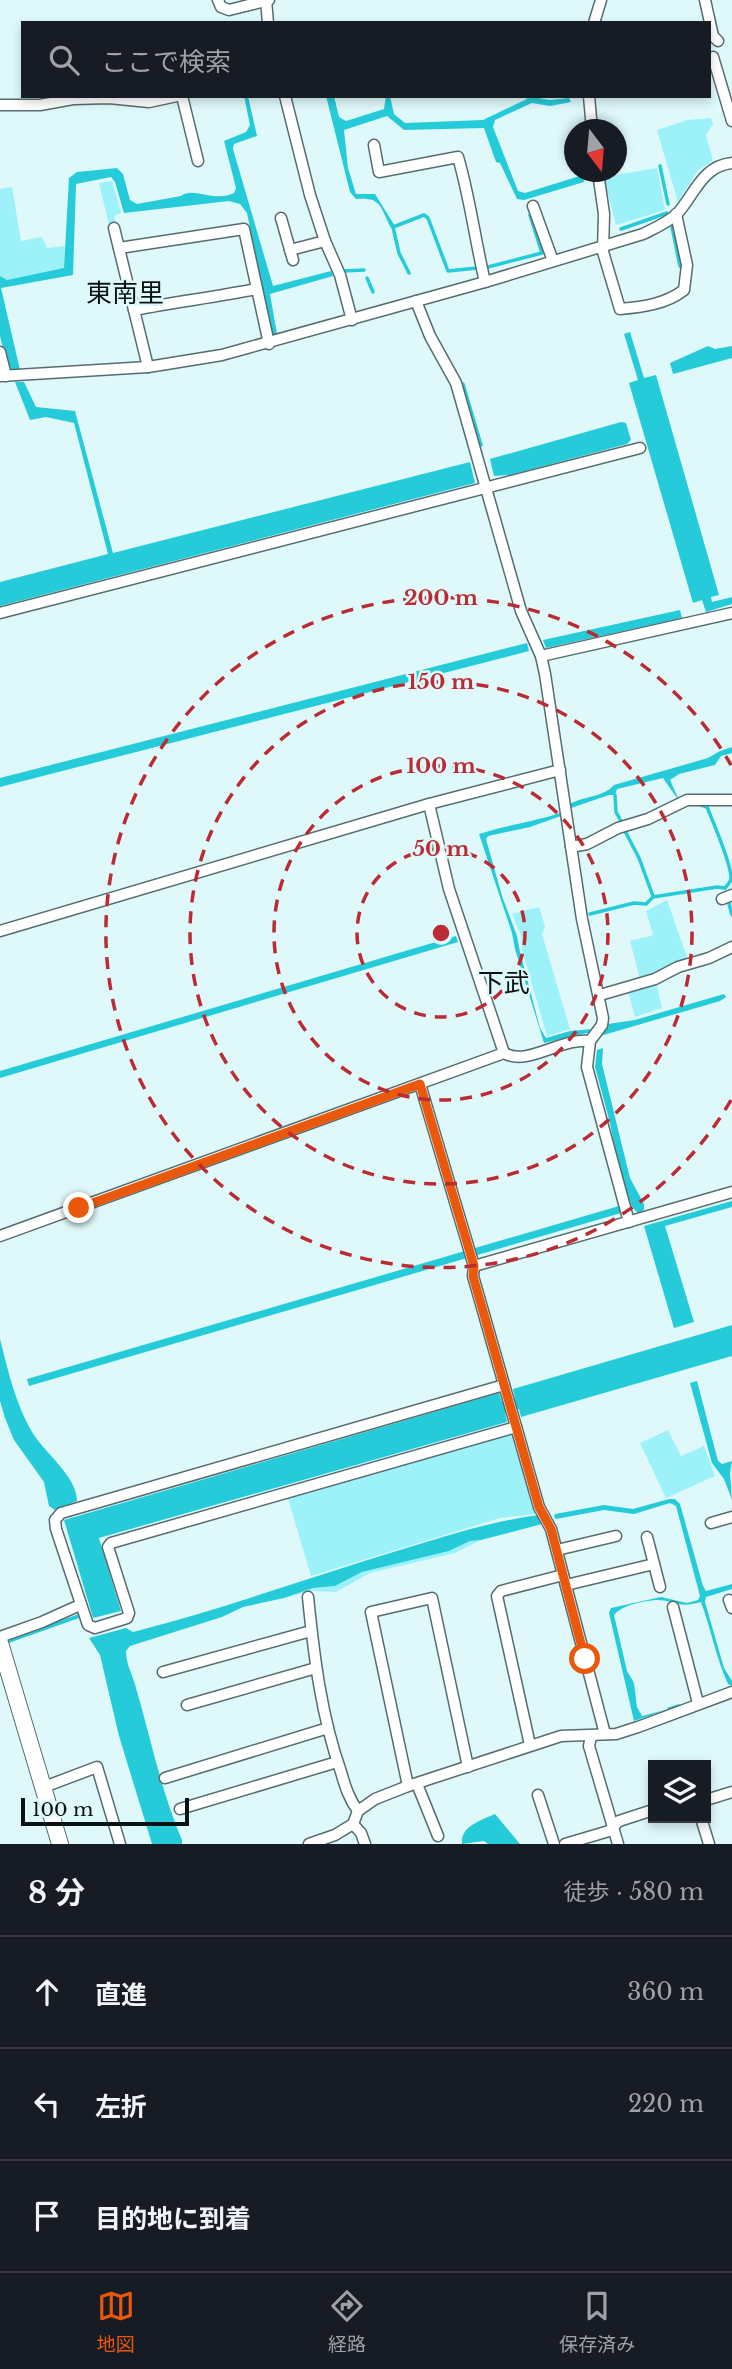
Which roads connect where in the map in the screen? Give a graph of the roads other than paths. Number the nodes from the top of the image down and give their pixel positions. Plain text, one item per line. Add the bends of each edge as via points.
1 (218, 0) edge
2 (267, 0) edge
3 (601, 0) edge
4 (705, 0) edge
5 (268, 21) edge
6 (595, 21) edge
7 (710, 21) edge
8 (711, 27) edge
9 (732, 39) edge
10 (718, 41) junction
11 (711, 58) edge
12 (109, 98) edge
13 (109, 98) edge
14 (170, 98) edge
15 (181, 98) edge
16 (286, 98) edge
17 (589, 98) edge
18 (0, 105) edge
19 (591, 119) edge
20 (732, 121) edge
21 (374, 145) dead end
22 (198, 161) dead end
23 (732, 163) edge
24 (599, 182) edge
25 (533, 206) dead end
26 (676, 214) junction
27 (281, 218) dead end
28 (114, 228) dead end
29 (326, 242) junction
30 (604, 244) junction
31 (119, 248) junction
32 (553, 261) junction
33 (485, 282) junction
34 (257, 289) junction
35 (416, 301) junction
36 (134, 310) junction
37 (352, 320) junction
38 (269, 344) junction
39 (0, 352) edge
40 (148, 368) junction
41 (3, 376) edge
42 (640, 448) dead end
43 (486, 489) junction
44 (0, 613) edge
45 (732, 613) edge
46 (541, 656) junction
47 (560, 770) junction
48 (732, 800) edge
49 (429, 804) junction
50 (571, 847) junction
51 (0, 931) edge
52 (732, 947) edge
53 (600, 995) junction
54 (590, 1041) junction
55 (504, 1053) junction
56 (420, 1084) junction
57 (732, 1192) edge
58 (629, 1222) junction
59 (0, 1236) edge
60 (472, 1264) junction
61 (504, 1385) junction
62 (516, 1427) junction
63 (732, 1517) edge
64 (711, 1523) dead end
65 (616, 1536) dead end
66 (647, 1537) dead end
67 (557, 1550) junction
68 (654, 1564) junction
69 (564, 1580) junction
70 (660, 1587) dead end
71 (308, 1597) dead end
72 (80, 1605) junction
73 (673, 1607) dead end
74 (312, 1631) junction
75 (0, 1637) edge
76 (0, 1643) edge
77 (316, 1668) junction
78 (163, 1672) dead end
79 (732, 1692) edge
80 (698, 1703) junction
81 (187, 1705) dead end
82 (328, 1728) junction
83 (605, 1734) junction
84 (591, 1736) junction
85 (530, 1745) junction
86 (337, 1762) junction
87 (468, 1767) junction
88 (165, 1778) dead end
89 (413, 1785) junction
90 (44, 1787) junction
91 (732, 1792) edge
92 (538, 1795) dead end
93 (711, 1798) edge
94 (180, 1809) dead end
95 (358, 1811) junction
96 (648, 1812) edge
97 (703, 1823) edge
98 (353, 1824) junction
99 (613, 1826) junction
100 (438, 1836) dead end
101 (60, 1844) edge
102 (120, 1844) edge
103 (309, 1844) edge
104 (365, 1844) edge
105 (554, 1844) edge
106 (565, 1844) edge
107 (618, 1844) edge
108 (709, 1844) edge

1 - 2 street via 229,10
2 - 5 street
3 - 6 street
4 - 7 street
8 - 10 street
9 - 10 street
10 - 11 street via 718,51
11 - 20 street
12 - 14 street via 149,102
13 - 18 street via 40,106
15 - 22 street
16 - 29 street
17 - 19 street
21 - 33 street via 379,172 458,157
23 - 26 street via 708,171
24 - 30 street
25 - 32 street
26 - 30 street via 643,234
26 - 30 street via 687,265 684,290 673,299 620,309
27 - 29 street via 291,255
28 - 31 street
29 - 37 street
30 - 32 street
31 - 34 street via 244,229
31 - 36 street
32 - 33 street
33 - 35 street
34 - 36 street
34 - 38 street
35 - 37 street
35 - 43 street via 456,383
36 - 40 street
37 - 38 street
38 - 40 street
39 - 41 street
40 - 41 street
42 - 43 street
43 - 44 street
43 - 46 street via 521,611
45 - 46 street
46 - 47 street
47 - 49 street
47 - 50 street
48 - 50 street via 687,800
49 - 51 street
49 - 55 street via 449,889
50 - 53 street
52 - 53 street via 655,979
53 - 54 street via 602,1025
54 - 55 street via 547,1048 526,1057 511,1058
54 - 58 street via 587,1067
55 - 56 street
56 - 59 street
56 - 60 street
57 - 58 street
58 - 60 street
60 - 61 street
61 - 62 street
61 - 72 street via 61,1513 55,1520 56,1530
62 - 67 street
62 - 72 street via 111,1543 108,1547 127,1618 94,1628 88,1625
63 - 64 street
65 - 67 street
66 - 68 street
67 - 69 street
68 - 69 street
68 - 70 street
69 - 83 street
69 - 85 street via 501,1591 497,1597
71 - 74 street
72 - 75 street
73 - 80 street
74 - 77 street
74 - 78 street
76 - 90 street
77 - 81 street
77 - 82 street
79 - 80 street
80 - 83 street via 638,1727
82 - 86 street
82 - 88 street
83 - 84 street
84 - 85 street via 561,1736
84 - 99 street via 589,1746
85 - 87 street
86 - 94 street
86 - 95 street
87 - 89 street
87 - 89 street via 432,1598 371,1612
89 - 95 street via 375,1799
89 - 100 street
90 - 101 street
90 - 102 street via 97,1767
91 - 93 street
92 - 105 street
95 - 98 street
96 - 99 street
97 - 108 street
98 - 103 street
98 - 104 street
99 - 106 street
99 - 107 street

